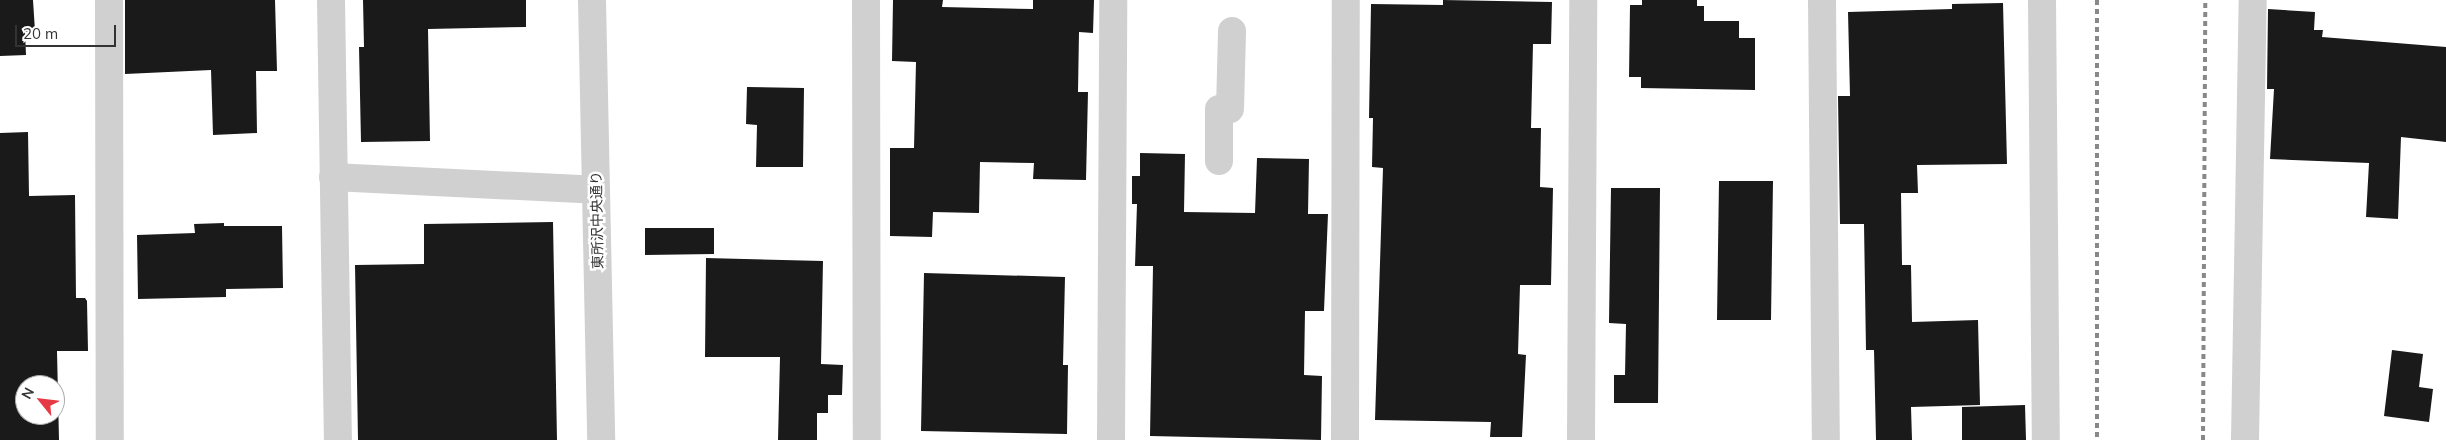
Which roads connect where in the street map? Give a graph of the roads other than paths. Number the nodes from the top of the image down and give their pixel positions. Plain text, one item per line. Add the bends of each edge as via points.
1 (109, 0) edge
2 (331, 0) edge
3 (592, 0) edge
4 (866, 0) edge
5 (1113, 0) edge
6 (1346, 0) edge
7 (1583, 0) edge
8 (1822, 0) edge
9 (2042, 0) edge
10 (2253, 0) edge
11 (1232, 31) dead end
12 (1218, 161) dead end
13 (333, 177) junction
14 (596, 190) junction
15 (110, 440) edge
16 (338, 440) edge
17 (601, 440) edge
18 (867, 440) edge
19 (1111, 440) edge
20 (1345, 440) edge
21 (1581, 440) edge
22 (1826, 440) edge
23 (2046, 440) edge
24 (2245, 440) edge

1 - 15 street
2 - 13 street
3 - 14 street, 東所沢中央通り
4 - 18 street
5 - 19 street
6 - 20 street
7 - 21 street
8 - 22 street
9 - 23 street
10 - 24 street
11 - 12 street
13 - 14 street
13 - 16 street
14 - 17 street, 東所沢中央通り

